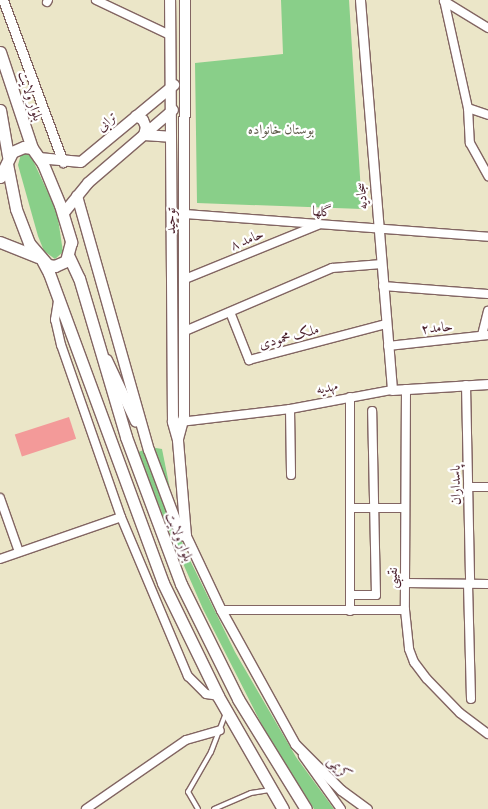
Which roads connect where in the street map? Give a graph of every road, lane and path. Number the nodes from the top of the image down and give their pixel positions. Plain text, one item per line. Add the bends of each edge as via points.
1 (3, 0) edge
2 (96, 0) edge
3 (170, 0) edge
4 (185, 0) edge
5 (360, 0) edge
6 (444, 0) edge
7 (488, 28) edge
8 (170, 35) junction
9 (0, 52) edge
10 (185, 77) junction
11 (171, 88) junction
12 (185, 104) junction
13 (468, 108) junction
14 (0, 110) edge
15 (169, 112) junction
16 (488, 115) edge
17 (136, 116) junction
18 (144, 135) junction
19 (170, 137) junction
20 (35, 153) junction
21 (6, 160) edge
22 (63, 162) junction
23 (488, 176) edge
24 (0, 177) edge
25 (77, 196) junction
26 (63, 214) junction
27 (185, 214) junction
28 (320, 225) junction
29 (379, 229) junction
30 (488, 237) edge
31 (0, 242) edge
32 (69, 257) junction
33 (41, 259) junction
34 (382, 264) junction
35 (185, 279) junction
36 (383, 286) junction
37 (488, 294) edge
38 (58, 296) junction
39 (230, 312) junction
40 (488, 312) edge
41 (386, 324) junction
42 (92, 327) junction
43 (184, 331) junction
44 (485, 335) edge
45 (388, 346) junction
46 (488, 384) edge
47 (466, 385) junction
48 (406, 389) junction
49 (392, 390) junction
50 (350, 398) junction
51 (290, 409) junction
52 (372, 411) dead end
53 (178, 422) junction
54 (149, 450) junction
55 (290, 475) dead end
56 (468, 487) junction
57 (488, 487) edge
58 (0, 498) edge
59 (350, 508) junction
60 (374, 508) junction
61 (404, 508) junction
62 (121, 518) junction
63 (186, 536) junction
64 (19, 552) junction
65 (0, 559) edge
66 (406, 583) junction
67 (469, 584) junction
68 (488, 584) edge
69 (350, 595) junction
70 (221, 610) junction
71 (405, 610) junction
72 (350, 611) junction
73 (218, 696) junction
74 (471, 699) dead end
75 (227, 711) junction
76 (220, 730) junction
77 (488, 734) edge
78 (295, 744) junction
79 (272, 789) junction
80 (86, 809) edge
81 (198, 809) edge
82 (214, 809) edge
83 (283, 809) edge
84 (306, 809) edge
85 (342, 809) edge
86 (367, 809) edge

1 - 22 street
2 - 8 street
3 - 8 main road, توحید
4 - 10 main road, توحید
5 - 29 street, سجادیه
6 - 7 street
6 - 13 street
8 - 11 main road, توحید
9 - 20 main road, بلوار ولایت
10 - 11 main road, ترابی
10 - 12 main road, توحید
11 - 15 main road, توحید
11 - 17 main road, ترابی
12 - 15 main road
12 - 27 main road, توحید
13 - 16 street
13 - 23 street via 470,143
14 - 21 main road
15 - 18 main road
15 - 19 main road, توحید
17 - 18 main road via 146,127
17 - 22 main road, ترابی via 81,162
18 - 19 main road
18 - 25 main road via 125,148
19 - 53 main road, توحید
20 - 21 main road via 18,149
20 - 22 main road, ترابی
20 - 26 main road, بلوار ولایت
21 - 24 main road
21 - 33 main road via 20,222
25 - 26 main road
25 - 54 main road
26 - 32 main road, بلوار ولایت via 71,242
27 - 28 street, گلها
27 - 35 main road, توحید
28 - 29 street, گلها
28 - 35 street, حامد ۸
29 - 30 street, گلها
29 - 34 street, سجادیه
31 - 33 main road
32 - 33 main road via 55,266
32 - 42 main road, بلوار ولایت via 79,278
33 - 38 main road
34 - 36 street, سجادیه
34 - 39 street via 332,268
35 - 43 main road, توحید
36 - 37 street
36 - 41 street, سجادیه
38 - 62 street via 55,320 61,345
38 - 73 main road via 163,583
39 - 41 street, ملک محمودی via 249,360
39 - 43 street
40 - 44 street
41 - 45 street, سجادیه
42 - 54 main road
42 - 84 main road, بلوار ولایت via 126,437 181,584 238,699
43 - 53 main road, توحید
44 - 45 street, حامد۲
45 - 49 street, سجادیه
46 - 47 street, مهدیه
47 - 48 street, مهدیه
47 - 56 street, پاسداران
48 - 49 street, مهدیه
48 - 61 street, نقیبی
49 - 50 street, مهدیه
50 - 51 street, مهدیه
50 - 59 street
51 - 53 street, مهدیه
51 - 55 street
52 - 60 street
53 - 63 main road, توحید
54 - 63 main road via 181,535
56 - 57 street
56 - 67 street, پاسداران
58 - 64 street
59 - 60 street
59 - 69 street
60 - 61 street
60 - 69 street via 376,595
61 - 66 street, نقیبی
62 - 64 street
62 - 73 street via 188,676 206,694
63 - 70 street, کریمی
64 - 65 street
66 - 67 street
66 - 71 street, نقیبی
67 - 68 street
67 - 74 street, پاسداران
69 - 72 street
70 - 72 street
70 - 78 street, کریمی
71 - 72 street
71 - 77 street, نقیبی via 414,662 460,713
73 - 75 main road
75 - 76 lane
75 - 79 main road
76 - 80 street via 186,740
76 - 81 lane via 188,792
78 - 85 street
78 - 86 street, کریمی via 341,790
79 - 82 lane via 251,793
79 - 83 main road

